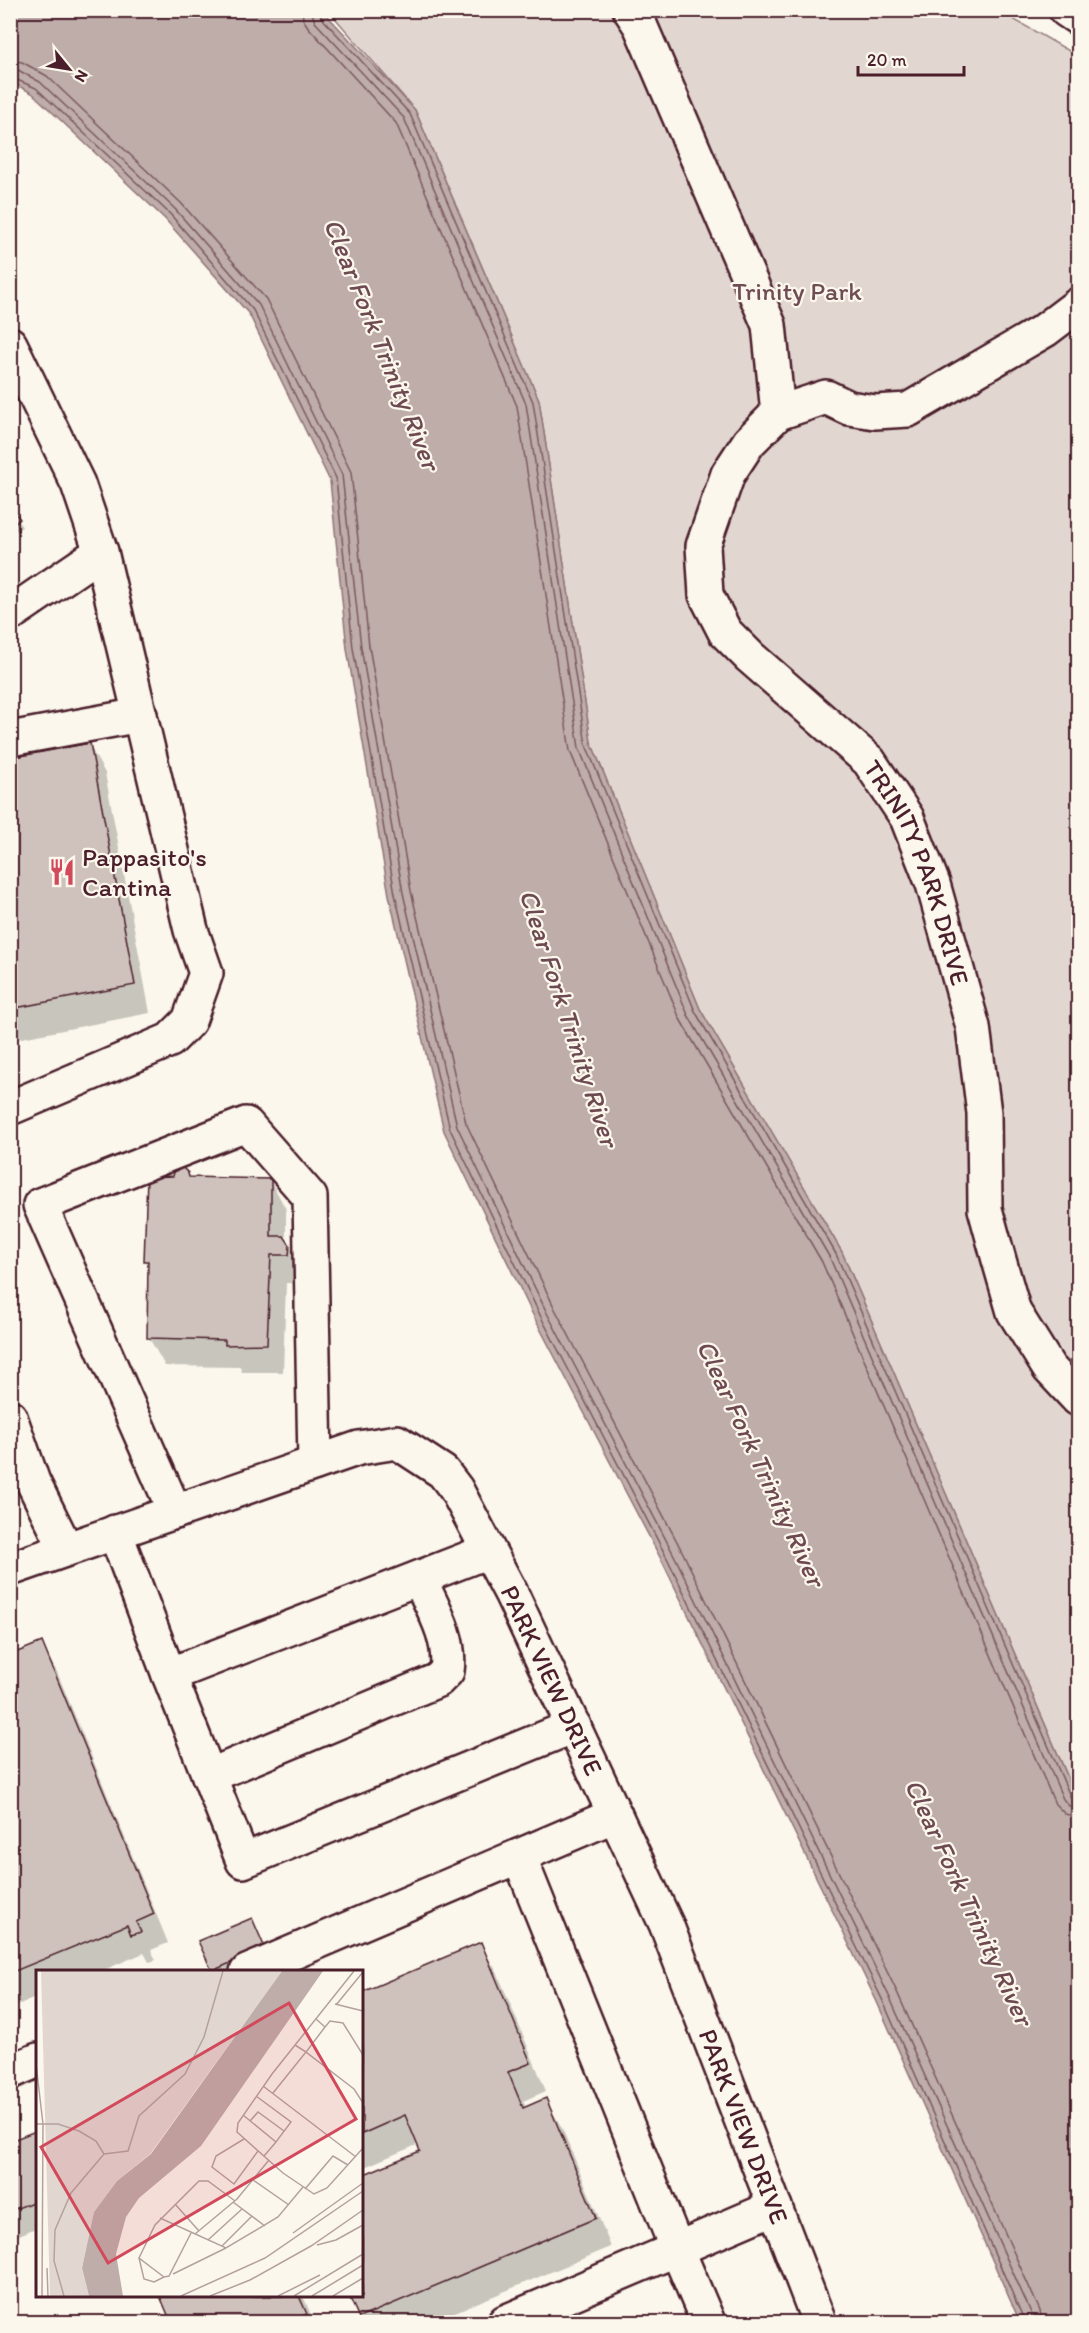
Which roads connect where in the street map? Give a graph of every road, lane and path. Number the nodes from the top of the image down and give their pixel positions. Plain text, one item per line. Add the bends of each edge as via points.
1 (630, 10) edge
2 (1066, 10) edge
3 (1078, 18) edge
4 (1078, 305) edge
5 (10, 344) edge
6 (778, 413) junction
7 (101, 552) junction
8 (10, 615) edge
9 (140, 715) junction
10 (10, 739) edge
11 (10, 1108) edge
12 (1078, 1399) edge
13 (10, 1417) edge
14 (315, 1463) junction
15 (175, 1512) junction
16 (115, 1532) junction
17 (66, 1549) junction
18 (488, 1551) junction
19 (10, 1569) edge
20 (419, 1578) junction
21 (169, 1675) junction
22 (574, 1726) junction
23 (210, 1776) junction
24 (615, 1815) junction
25 (519, 1856) junction
26 (249, 1970) edge
27 (36, 2061) edge
28 (10, 2072) edge
29 (775, 2207) junction
30 (677, 2249) junction
31 (505, 2322) edge
32 (708, 2322) edge
33 (819, 2322) edge

1 - 6 street via 769,325
2 - 3 street
4 - 6 street via 1045,330 908,410 875,412 849,408 826,398
5 - 7 street via 78,484
6 - 12 street, TRINITY PARK DRIVE via 749,442 728,474 703,546 706,595 725,632 869,761 907,818 933,884 973,1027 984,1113 985,1209 1014,1312 1049,1368
7 - 8 street
7 - 9 street
9 - 10 street
9 - 11 street via 191,930 206,973 189,1021 170,1040
13 - 17 street via 33,1482
14 - 15 street, PARK VIEW DRIVE
14 - 15 street via 310,1197 246,1124 40,1205
14 - 18 street, PARK VIEW DRIVE via 359,1448 397,1442 443,1472
15 - 16 street, PARK VIEW DRIVE
16 - 17 street, PARK VIEW DRIVE
16 - 21 street
17 - 19 street, PARK VIEW DRIVE
18 - 20 street
18 - 22 street, PARK VIEW DRIVE
20 - 21 street
20 - 23 street via 446,1640 447,1671 438,1680
21 - 23 street
22 - 23 street via 243,1861
22 - 24 street, PARK VIEW DRIVE
24 - 25 street
24 - 29 street, PARK VIEW DRIVE via 666,1924
25 - 26 street
25 - 30 street
27 - 28 street
29 - 30 street
29 - 33 street, PARK VIEW DRIVE
30 - 31 street
30 - 32 street

